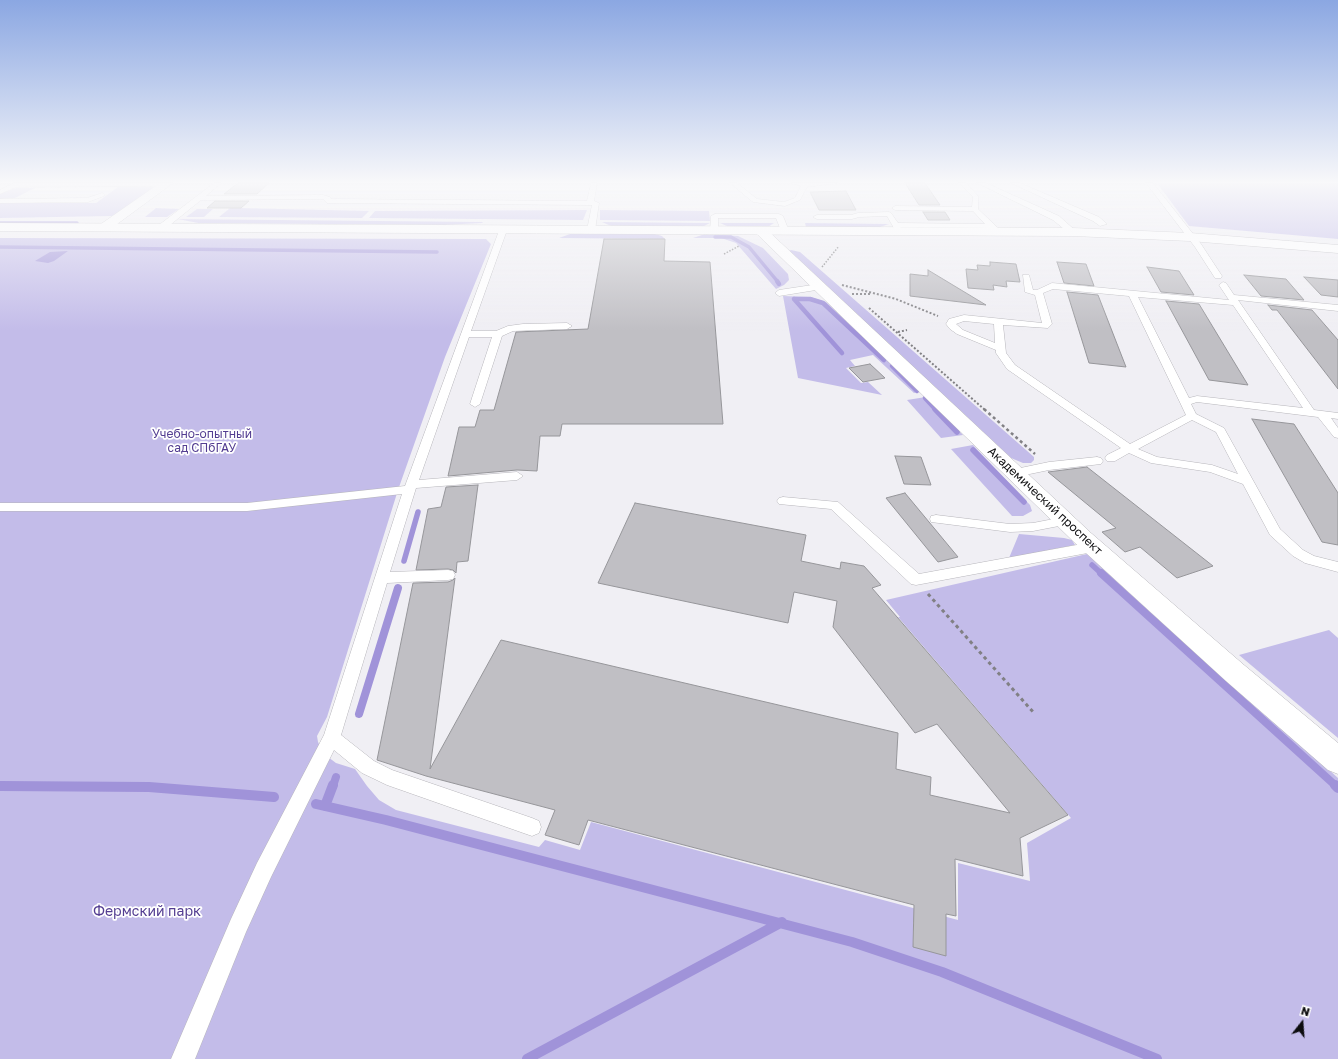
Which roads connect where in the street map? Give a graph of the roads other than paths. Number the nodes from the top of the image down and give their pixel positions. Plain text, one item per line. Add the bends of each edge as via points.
1 (502, 232) edge
2 (763, 232) edge
3 (1083, 232) edge
4 (1186, 232) edge
5 (1190, 237) junction
6 (1338, 249) edge
7 (1218, 276) dead end
8 (826, 277) junction
9 (1026, 277) dead end
10 (1223, 286) dead end
11 (779, 293) dead end
12 (1132, 293) junction
13 (1039, 294) junction
14 (1233, 300) junction
15 (1338, 308) edge
16 (998, 322) junction
17 (567, 326) dead end
18 (467, 334) junction
19 (498, 334) junction
20 (1000, 348) junction
21 (1186, 402) junction
22 (475, 404) dead end
23 (1316, 413) junction
24 (1192, 416) junction
25 (1338, 416) edge
26 (1338, 435) edge
27 (1129, 448) junction
28 (1110, 458) dead end
29 (1097, 461) dead end
30 (1015, 473) junction
31 (517, 476) dead end
32 (1246, 481) junction
33 (410, 487) junction
34 (783, 501) dead end
35 (0, 507) edge
36 (936, 519) dead end
37 (1064, 521) junction
38 (1093, 547) junction
39 (1338, 567) edge
40 (448, 575) dead end
41 (381, 578) junction
42 (332, 737) junction
43 (1338, 761) edge
44 (532, 828) dead end
45 (183, 1059) edge

1 - 18 lane
2 - 8 main road, Академический проспект
3 - 5 main road
4 - 5 lane
5 - 6 main road
5 - 7 lane
8 - 11 lane
8 - 30 main road, Академический проспект
9 - 13 lane via 1030,292
10 - 14 lane
12 - 13 lane via 1052,286
12 - 14 lane
12 - 21 lane
13 - 16 lane via 1047,324 1045,326
14 - 15 lane
14 - 23 lane
16 - 20 lane
16 - 20 lane via 964,318 952,321 951,324 960,332
17 - 19 lane via 523,326
18 - 19 lane
18 - 33 lane
19 - 22 lane
20 - 27 lane via 1003,358 1011,367
21 - 23 lane via 1196,399
21 - 24 lane
23 - 25 lane
23 - 26 lane
24 - 27 lane
24 - 32 lane via 1220,430
27 - 28 lane
27 - 32 lane via 1155,460 1212,469
29 - 30 lane via 1049,466
30 - 37 main road, Академический проспект
31 - 33 lane
32 - 39 lane via 1275,532 1285,542 1310,560
33 - 35 lane via 247,507
33 - 41 lane
34 - 38 lane via 834,505 916,580
36 - 37 lane via 1010,528
37 - 38 main road, Академический проспект
38 - 43 main road, Академический проспект
40 - 41 lane
41 - 42 lane
42 - 44 lane via 368,767 388,777
42 - 45 lane via 258,884

